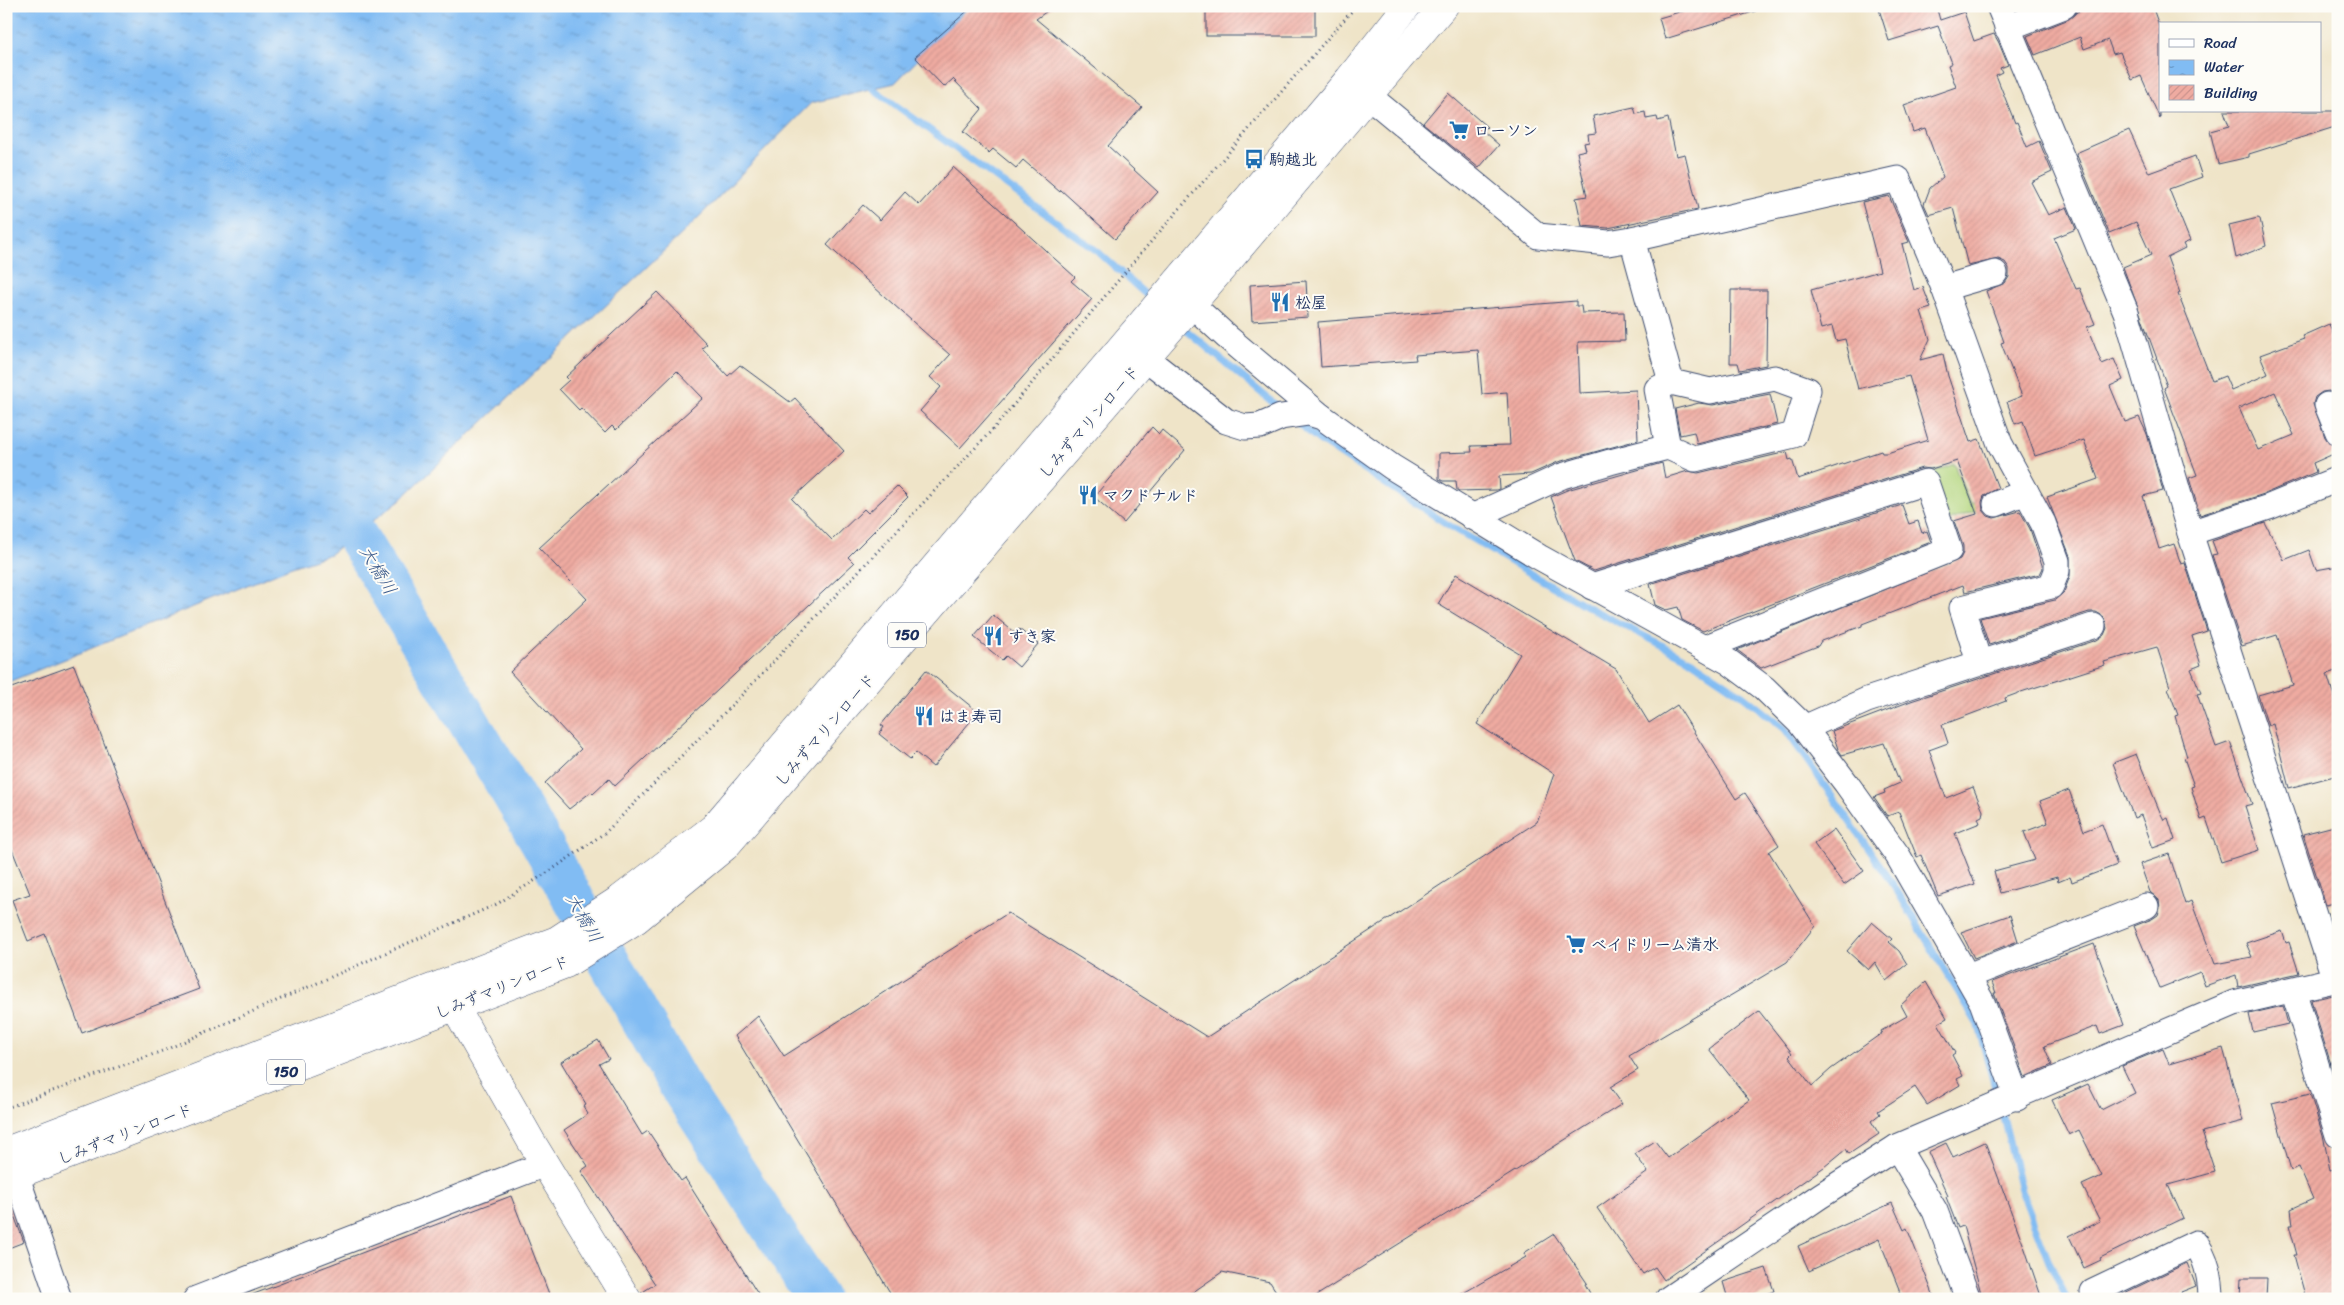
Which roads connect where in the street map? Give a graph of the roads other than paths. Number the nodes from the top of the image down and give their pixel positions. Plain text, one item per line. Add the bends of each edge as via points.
1 (1407, 6) edge
2 (1444, 6) edge
3 (2064, 6) edge
4 (2003, 17) edge
5 (1359, 87) junction
6 (1632, 240) junction
7 (1995, 273) dead end
8 (1944, 288) junction
9 (1177, 301) junction
10 (1134, 350) junction
11 (1671, 382) junction
12 (2326, 405) dead end
13 (1316, 415) junction
14 (2338, 432) edge
15 (1668, 447) junction
16 (2338, 479) edge
17 (2026, 492) junction
18 (1996, 504) dead end
19 (1472, 517) junction
20 (2190, 533) junction
21 (1592, 587) junction
22 (2093, 626) dead end
23 (1704, 648) junction
24 (1979, 662) junction
25 (1804, 728) junction
26 (2146, 906) dead end
27 (1968, 976) junction
28 (2336, 980) edge
29 (2293, 990) junction
30 (450, 994) junction
31 (2013, 1099) junction
32 (2338, 1135) edge
33 (1898, 1147) junction
34 (9, 1164) edge
35 (545, 1164) junction
36 (59, 1299) edge
37 (196, 1299) edge
38 (627, 1299) edge
39 (1668, 1299) edge
40 (1968, 1299) edge
41 (2096, 1299) edge
42 (2211, 1299) edge

1 - 5 main road, しみずマリンロード / 150
2 - 5 main road, しみずマリンロード / 150
3 - 4 street
4 - 20 street via 2126,312
5 - 6 street via 1538,236 1608,243
5 - 9 main road, しみずマリンロード / 150
6 - 8 street via 1898,179
6 - 11 street
7 - 8 street
8 - 17 street via 2000,444
9 - 10 main road, しみずマリンロード / 150
9 - 13 street via 1227,337
10 - 13 street via 1226,421 1245,427 1260,426 1281,418
10 - 30 main road, しみずマリンロード / 150 via 713,828 628,910 561,952
11 - 15 street via 1657,389
11 - 15 street via 1710,391 1774,378 1808,390 1794,435 1695,459
12 - 14 street
13 - 19 street
15 - 19 street via 1562,476
16 - 20 street via 2269,507
17 - 18 street
17 - 24 street via 2043,523 2057,561 2057,571 2051,586 1962,608
19 - 21 street
20 - 28 street
21 - 23 street
21 - 23 street via 1926,482 1949,550
22 - 24 street
23 - 25 street via 1764,688
24 - 25 street via 1867,700
25 - 27 street via 1898,856
26 - 27 street
27 - 31 street via 1982,1002
28 - 29 street
29 - 31 street via 2234,1003
29 - 32 street
30 - 34 main road, しみずマリンロード / 150
30 - 35 main road
31 - 33 street
33 - 39 street
33 - 40 street via 1935,1211
34 - 36 street
35 - 37 street
35 - 38 main road
41 - 42 street via 2093,1292 2196,1242 2209,1272

